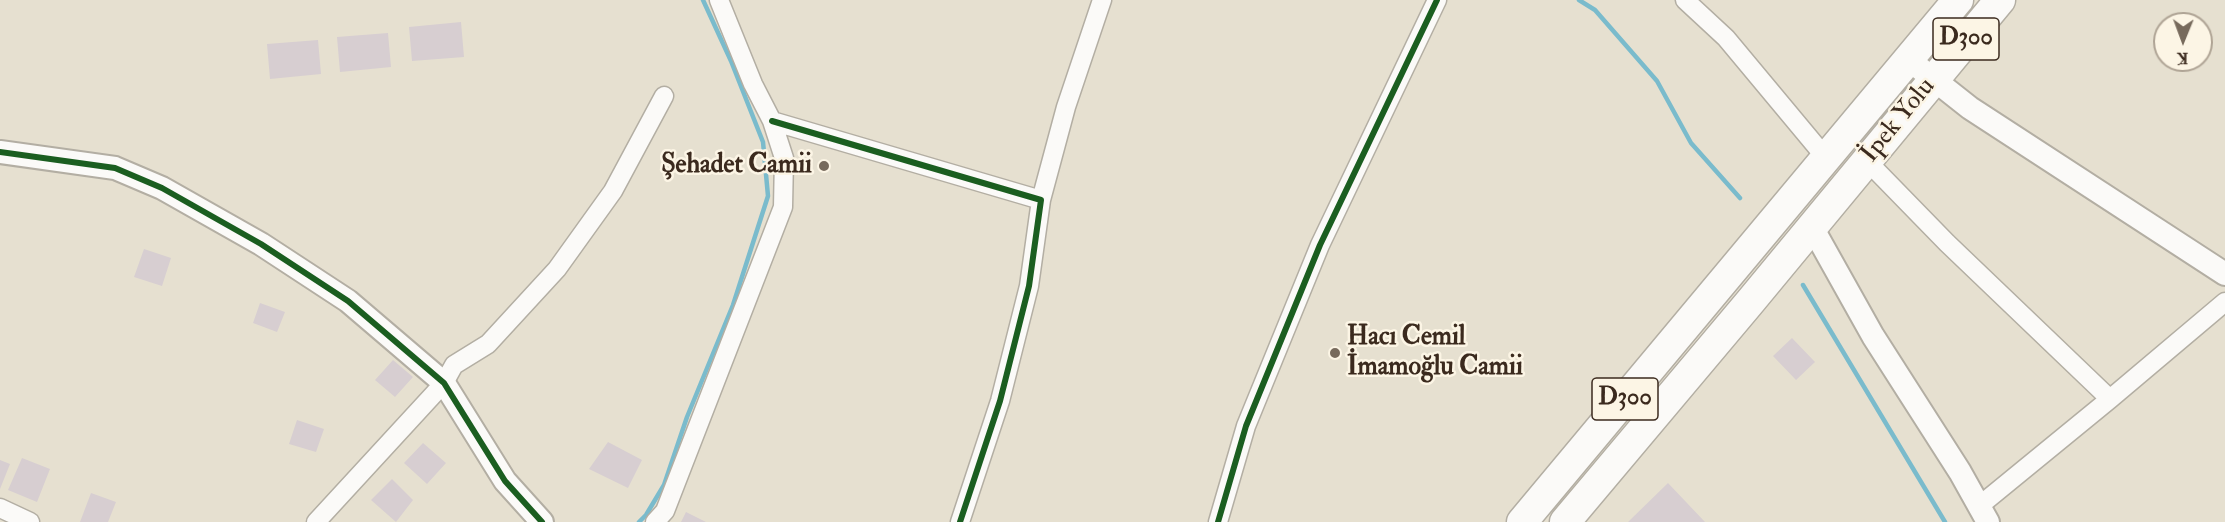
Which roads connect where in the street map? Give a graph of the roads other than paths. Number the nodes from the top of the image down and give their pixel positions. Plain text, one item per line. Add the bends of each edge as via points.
1 (719, 0) edge
2 (1102, 0) edge
3 (1437, 0) edge
4 (1685, 0) edge
5 (1958, 0) edge
6 (2000, 0) edge
7 (1908, 59) junction
8 (1933, 78) junction
9 (663, 96) dead end
10 (772, 121) junction
11 (0, 152) edge
12 (1826, 158) junction
13 (1867, 161) junction
14 (1041, 200) junction
15 (1805, 235) junction
16 (2225, 274) edge
17 (2225, 302) edge
18 (444, 383) junction
19 (2110, 399) junction
20 (0, 508) edge
21 (1983, 514) edge
22 (30, 522) edge
23 (316, 522) edge
24 (542, 522) edge
25 (655, 522) edge
26 (960, 522) edge
27 (1218, 522) edge
28 (1522, 522) edge
29 (1565, 522) edge

1 - 10 street
2 - 14 street via 1066,107
3 - 27 street via 1320,245 1246,426
4 - 12 street via 1726,38
5 - 7 highway, İpek Yolu / D300
6 - 8 highway, İpek Yolu / D300
7 - 8 street
7 - 12 highway, İpek Yolu / D300
8 - 13 highway, İpek Yolu / D300
8 - 16 street via 1970,108
9 - 18 street via 613,191 557,269 488,344 454,365
10 - 14 street
10 - 25 street via 784,158 783,207 665,511
11 - 18 street via 115,168 162,188 261,244 348,301
12 - 28 highway, İpek Yolu / D300
13 - 15 highway, İpek Yolu / D300
13 - 19 street
14 - 26 street via 1029,286 1000,401
15 - 21 street via 1960,472
15 - 29 highway, D300
17 - 19 street
18 - 23 street
18 - 24 street via 505,481
19 - 21 street
20 - 22 street

